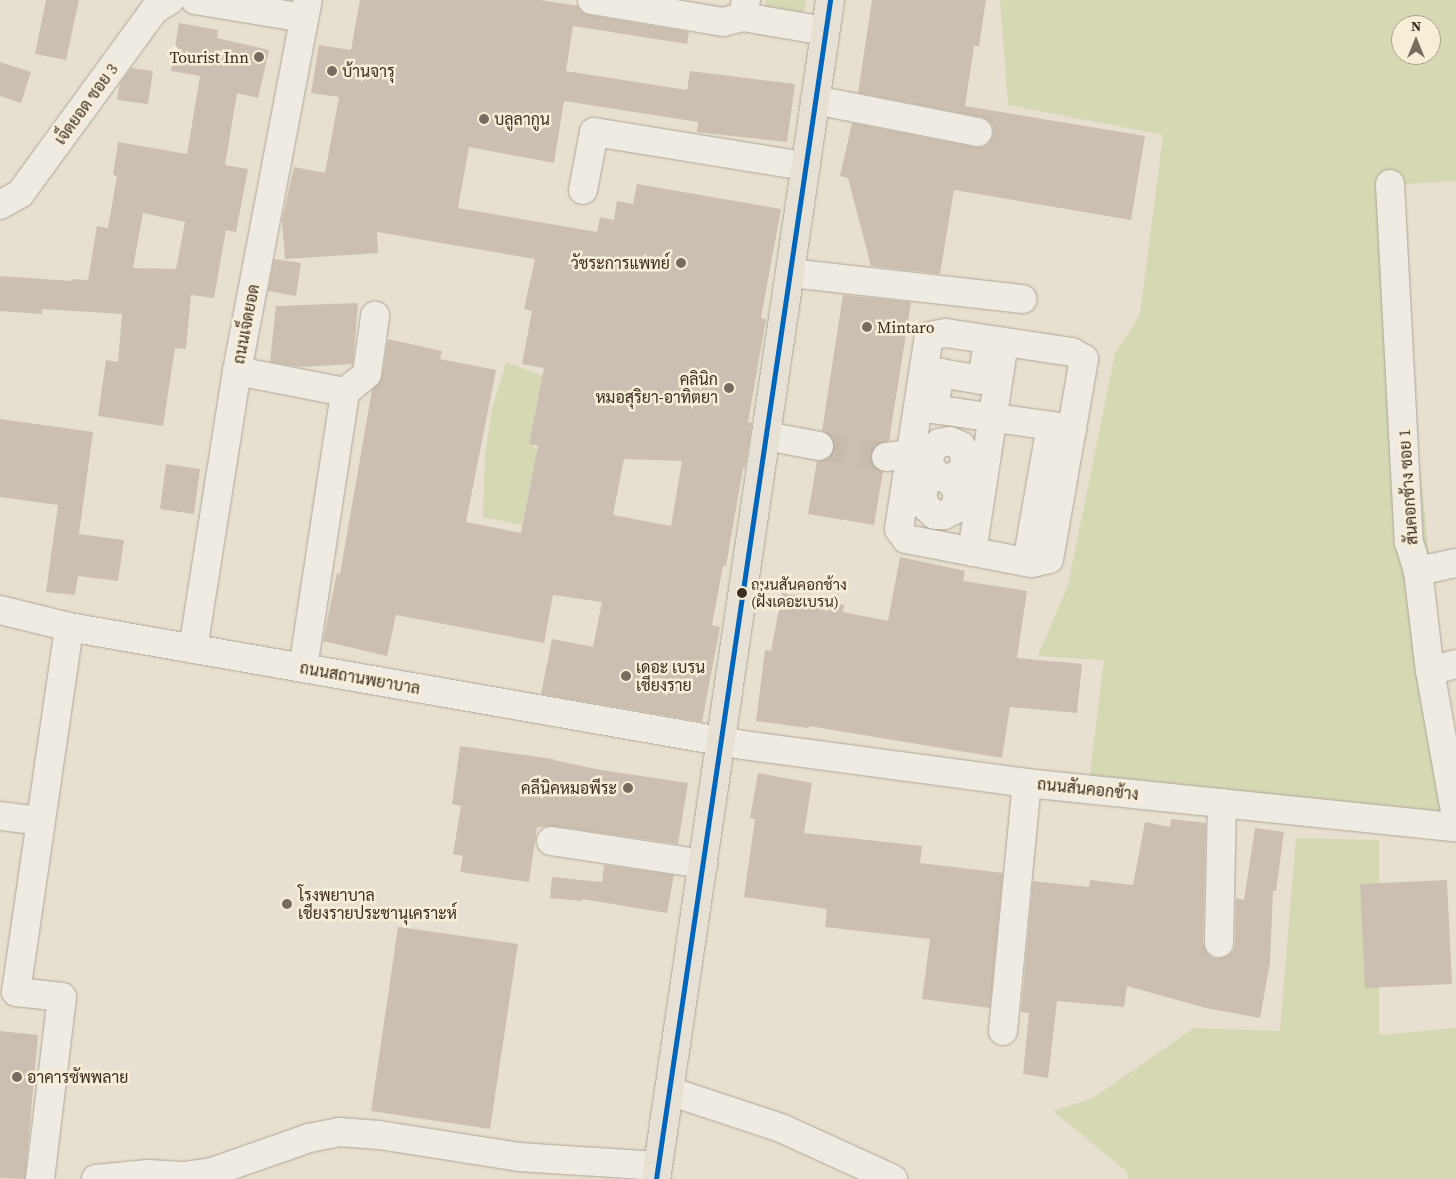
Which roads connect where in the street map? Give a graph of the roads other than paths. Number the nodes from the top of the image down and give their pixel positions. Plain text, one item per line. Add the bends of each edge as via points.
1 (170, 0) edge
2 (195, 0) edge
3 (596, 0) edge
4 (830, 0) edge
5 (745, 8) edge
6 (306, 9) edge
7 (825, 31) junction
8 (815, 100) junction
9 (978, 132) dead end
10 (806, 166) junction
11 (1390, 184) dead end
12 (584, 190) dead end
13 (0, 205) edge
14 (790, 273) junction
15 (1024, 299) dead end
16 (374, 316) dead end
17 (987, 339) junction
18 (237, 371) junction
19 (345, 392) junction
20 (935, 410) junction
21 (993, 418) junction
22 (1062, 428) junction
23 (766, 436) junction
24 (819, 446) tunnel mouth
25 (939, 476) junction
26 (934, 544) junction
27 (972, 552) junction
28 (1027, 562) junction
29 (1456, 563) edge
30 (1418, 571) junction
31 (0, 610) edge
32 (68, 628) junction
33 (193, 649) junction
34 (1456, 664) edge
35 (303, 668) junction
36 (1430, 670) junction
37 (721, 741) junction
38 (1027, 783) junction
39 (1222, 803) junction
40 (0, 816) edge
41 (1456, 817) edge
42 (41, 821) junction
43 (1456, 827) edge
44 (551, 842) dead end
45 (703, 864) junction
46 (1219, 943) dead end
47 (8, 991) edge
48 (1003, 1031) dead end
49 (669, 1091) junction
50 (657, 1173) edge
51 (40, 1179) edge
52 (96, 1179) edge
53 (893, 1179) edge

1 - 13 street, เจ็ดยอด ซอย 3 via 154,10 20,194
2 - 6 street
3 - 5 street via 723,22
4 - 7 main road
5 - 7 street
6 - 18 street, ถนนเจ็ดยอด
7 - 8 main road
8 - 9 street
8 - 10 main road
10 - 12 street via 594,132
10 - 14 main road
11 - 30 street, สันคอกช้าง ซอย 1 via 1409,542
14 - 15 street
14 - 23 main road
16 - 19 street via 367,374
17 - 20 street via 982,380 940,373
17 - 20 street via 946,333 928,336
17 - 21 street
17 - 22 street via 1072,352 1084,359
18 - 19 street
18 - 33 street, ถนนเจ็ดยอด
19 - 35 street
20 - 21 street
20 - 25 street
20 - 25 street
21 - 22 street
21 - 25 street
22 - 28 street via 1046,459
22 - 28 street via 1049,559
23 - 24 street
23 - 37 main road
25 - 26 street
25 - 26 street via 899,529 906,540
25 - 27 street
26 - 27 street
27 - 28 street
29 - 30 street
30 - 36 street, สันคอกช้าง ซอย 1
31 - 32 street, ถนนสถานพยาบาล
32 - 33 street, ถนนสถานพยาบาล
32 - 42 street
33 - 35 street, ถนนสถานพยาบาล
34 - 36 street
35 - 37 street, ถนนสถานพยาบาล
36 - 41 street, สันคอกช้าง ซอย 1
37 - 38 street, ถนนสันคอกช้าง
37 - 45 main road
38 - 39 street, ถนนสันคอกช้าง
38 - 48 street
39 - 43 street, ถนนสันคอกช้าง
39 - 46 street
40 - 42 street
42 - 47 street
44 - 45 street
45 - 49 main road
47 - 51 street via 62,997
49 - 50 main road
49 - 53 street via 781,1128
50 - 52 street via 339,1132 309,1138 212,1172

